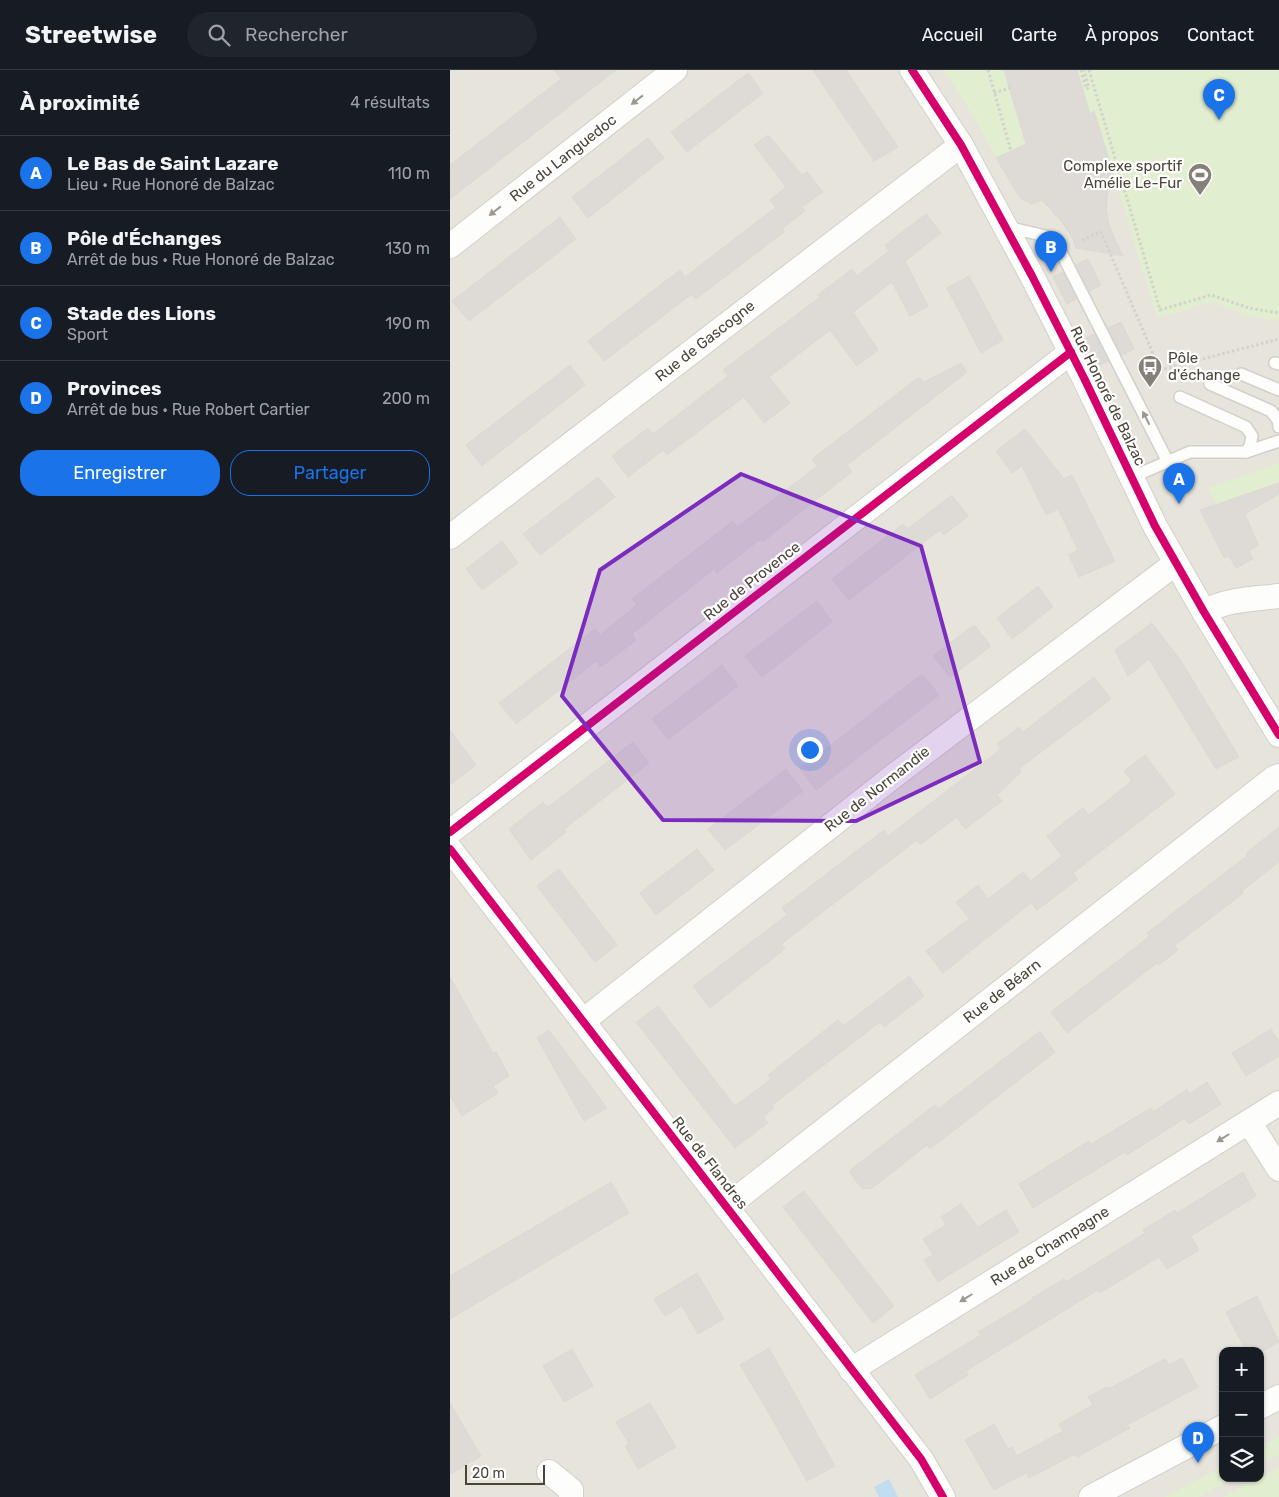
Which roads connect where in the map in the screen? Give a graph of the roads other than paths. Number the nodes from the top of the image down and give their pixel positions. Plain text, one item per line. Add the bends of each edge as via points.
1 (675, 70) edge
2 (912, 70) edge
3 (961, 145) junction
4 (1005, 226) junction
5 (450, 246) edge
6 (1071, 352) junction
7 (1241, 374) dead end
8 (1210, 384) dead end
9 (1279, 390) edge
10 (1180, 397) dead end
11 (1279, 427) edge
12 (1277, 438) edge
13 (1246, 452) junction
14 (1168, 462) junction
15 (1132, 477) junction
16 (450, 537) edge
17 (1176, 563) junction
18 (1279, 596) edge
19 (1204, 612) junction
20 (1279, 735) edge
21 (1279, 776) edge
22 (450, 832) edge
23 (450, 849) edge
24 (583, 1022) junction
25 (1279, 1103) edge
26 (1249, 1122) junction
27 (1279, 1169) edge
28 (726, 1207) junction
29 (851, 1370) junction
30 (1279, 1397) edge
31 (1264, 1405) edge
32 (1219, 1429) edge
33 (549, 1472) dead end
34 (571, 1497) edge
35 (943, 1497) edge
36 (1091, 1497) edge

1 -> 5 street, Rue du Languedoc
2 - 3 street, Rue Honoré de Balzac
3 - 4 street, Rue Honoré de Balzac
3 - 16 street, Rue de Gascogne
4 - 6 street, Rue Honoré de Balzac
14 -> 4 lane via 1063,256 1050,237
6 - 15 street, Rue Honoré de Balzac
6 - 22 street, Rue de Provence
7 - 9 lane
8 - 11 lane via 1271,411
10 - 13 lane via 1246,427 1252,436
12 - 13 lane
13 - 14 lane via 1190,452
14 - 15 lane
15 - 17 street, Rue Honoré de Balzac
17 - 19 street, Rue Honoré de Balzac
17 - 24 street, Rue de Normandie via 895,775
18 - 19 street via 1217,605
19 - 20 street, Rue Honoré de Balzac
21 - 28 street, Rue de Béarn
23 - 24 street, Rue de Flandres
24 - 28 street, Rue de Flandres
25 - 26 street, Rue de Champagne
26 - 27 street
26 -> 29 street, Rue de Champagne
28 - 29 street, Rue de Flandres
29 - 35 street, Rue de Flandres via 921,1459
30 - 31 street
32 - 36 street
33 - 34 street via 571,1490

